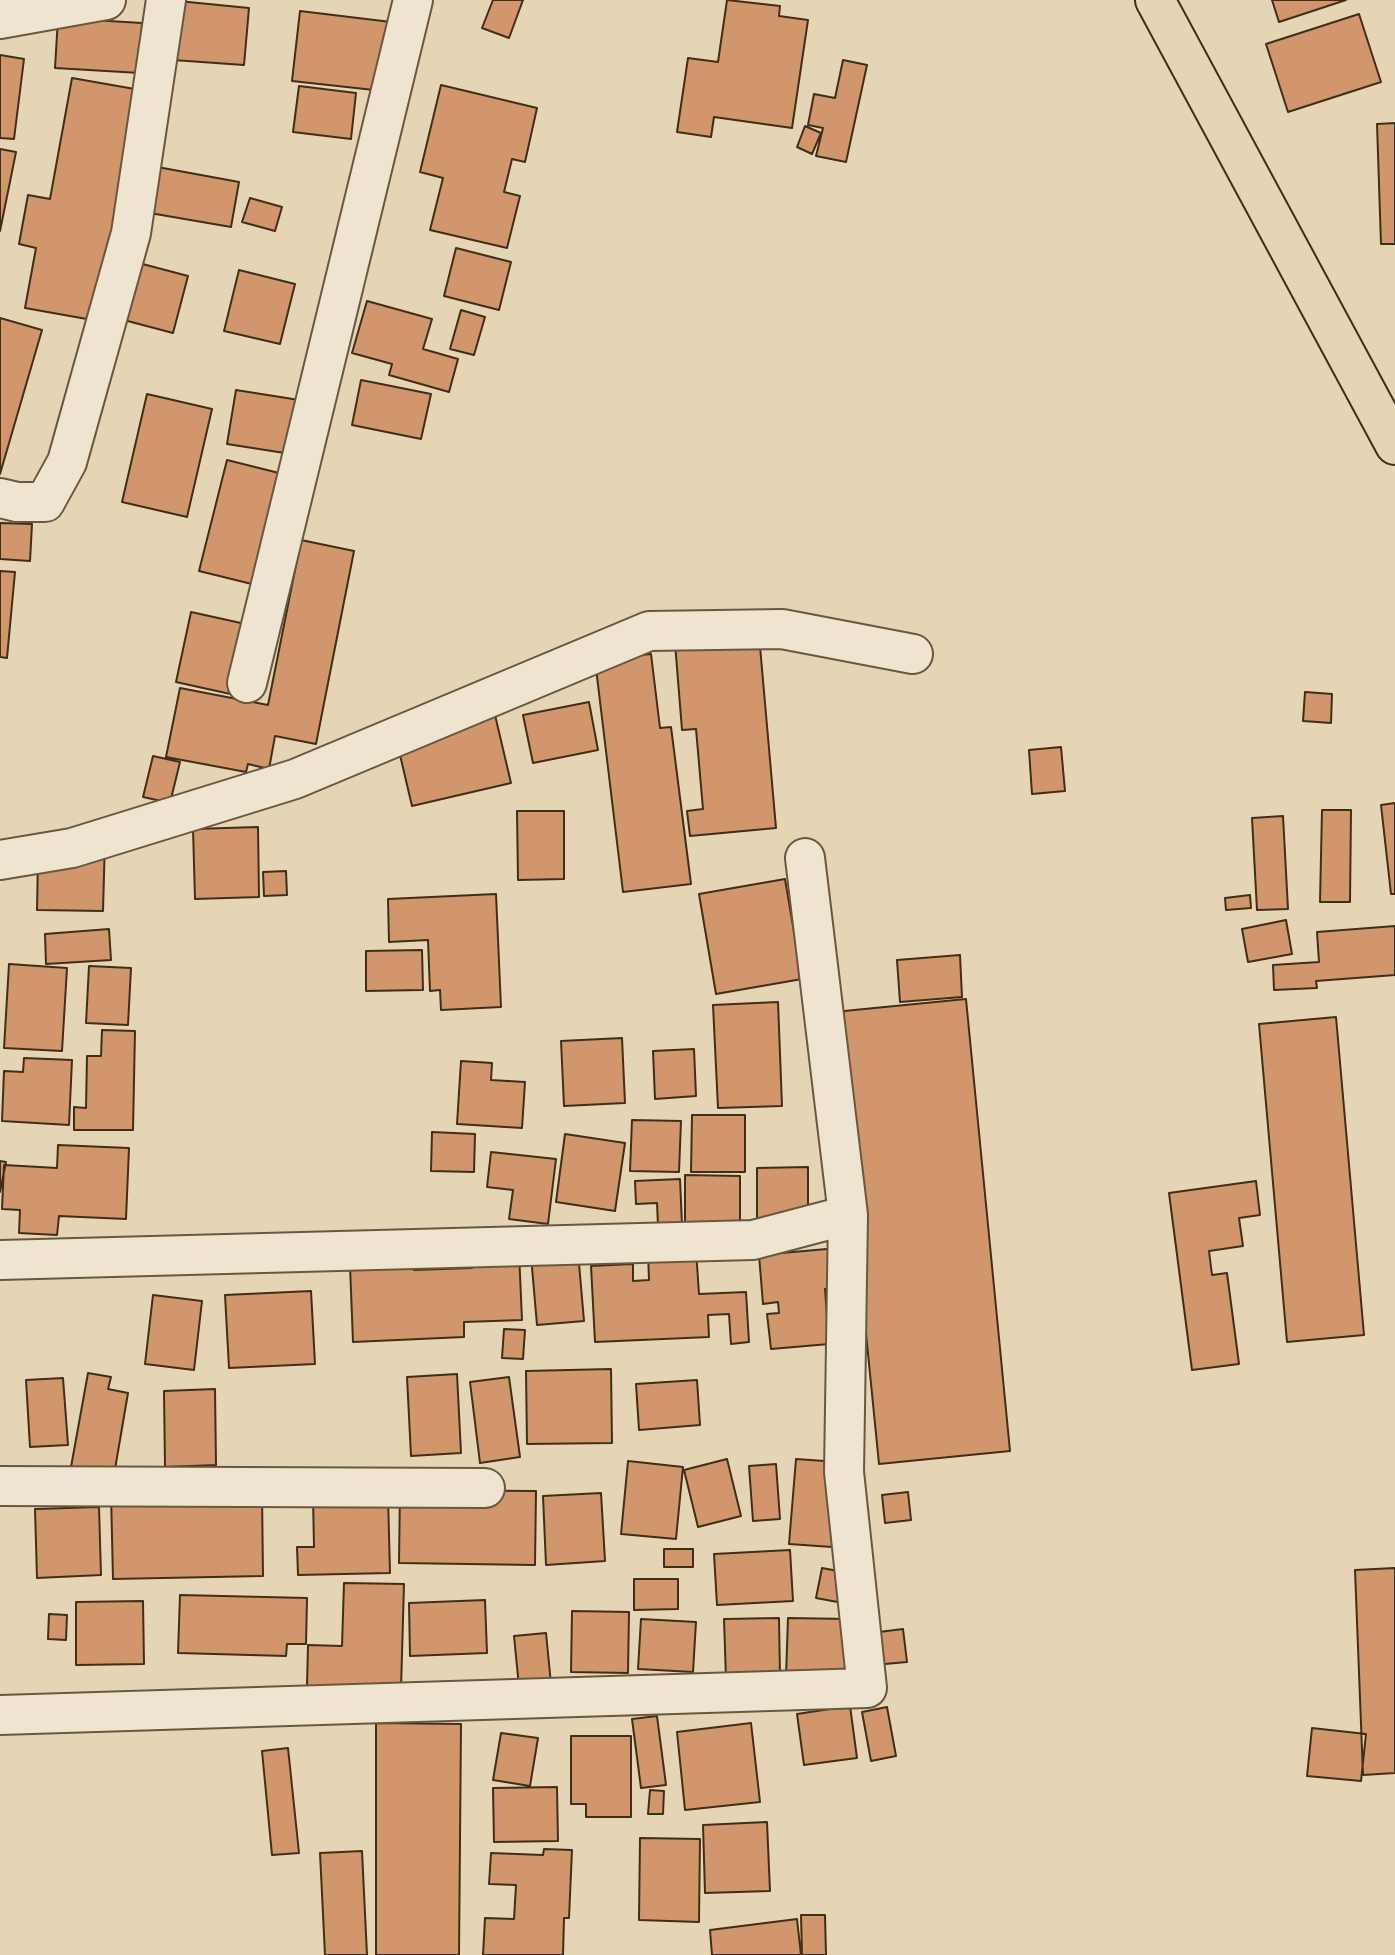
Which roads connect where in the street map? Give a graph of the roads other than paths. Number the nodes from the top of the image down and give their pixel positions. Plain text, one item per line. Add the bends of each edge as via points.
1 (106, 0) edge
2 (166, 0) edge
3 (413, 0) edge
4 (1155, 0) edge
5 (0, 19) edge
6 (1393, 439) edge
7 (0, 498) edge
8 (913, 654) dead end
9 (247, 683) dead end
10 (805, 858) dead end
11 (0, 860) edge
12 (848, 1214) junction
13 (0, 1261) edge
14 (0, 1486) edge
15 (485, 1488) dead end
16 (0, 1714) edge

1 - 5 street
2 - 7 street via 131,233 67,462 45,502
3 - 9 street
4 - 6 main road
8 - 11 street via 782,629 649,631 295,779 72,848
10 - 12 street
12 - 13 street via 753,1240
12 - 16 street via 844,1472 867,1688
14 - 15 street

